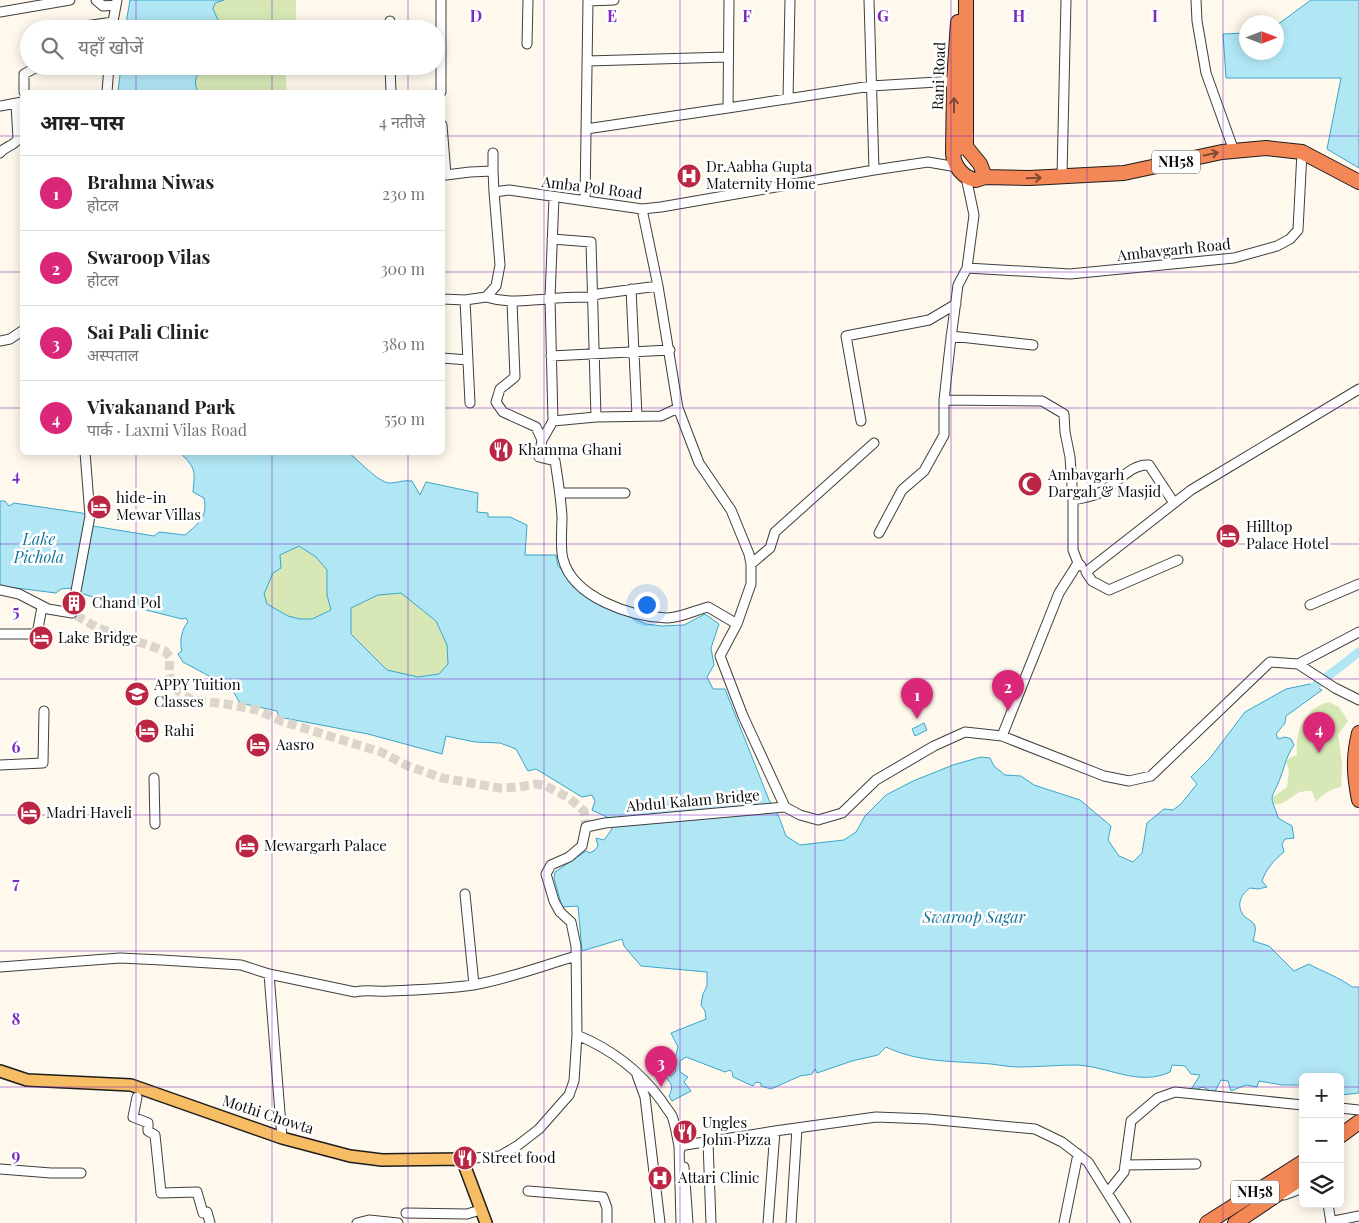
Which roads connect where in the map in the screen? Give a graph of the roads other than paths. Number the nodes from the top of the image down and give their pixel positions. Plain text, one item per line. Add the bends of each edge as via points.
1 (70, 0) edge
2 (96, 0) edge
3 (441, 0) edge
4 (528, 0) edge
5 (588, 0) edge
6 (614, 0) edge
7 (729, 0) edge
8 (790, 0) edge
9 (869, 0) edge
10 (957, 0) edge
11 (966, 0) edge
12 (1066, 0) edge
13 (1196, 0) edge
14 (117, 2) edge
15 (0, 12) edge
16 (114, 20) edge
17 (441, 20) edge
18 (527, 44) dead end
19 (728, 57) junction
20 (587, 61) junction
21 (24, 75) edge
22 (108, 75) edge
23 (390, 75) edge
24 (440, 75) edge
25 (954, 81) junction
26 (871, 86) junction
27 (24, 90) edge
28 (107, 90) edge
29 (391, 90) edge
30 (440, 90) edge
31 (788, 99) junction
32 (19, 103) edge
33 (0, 106) edge
34 (728, 108) junction
35 (586, 130) junction
36 (966, 147) junction
37 (2, 149) edge
38 (1234, 151) junction
39 (1302, 152) junction
40 (493, 153) dead end
41 (445, 162) edge
42 (959, 166) junction
43 (874, 170) junction
44 (493, 171) junction
45 (1062, 176) junction
46 (985, 177) junction
47 (1359, 182) edge
48 (494, 192) junction
49 (554, 197) junction
50 (585, 200) junction
51 (642, 209) junction
52 (552, 239) junction
53 (968, 268) junction
54 (658, 286) junction
55 (631, 289) junction
56 (486, 297) junction
57 (592, 297) junction
58 (550, 298) junction
59 (445, 299) edge
60 (465, 300) junction
61 (512, 302) junction
62 (956, 304) junction
63 (20, 333) edge
64 (951, 336) junction
65 (0, 341) edge
66 (1033, 346) dead end
67 (670, 350) junction
68 (635, 352) junction
69 (594, 353) junction
70 (551, 356) junction
71 (445, 358) edge
72 (468, 360) junction
73 (1359, 389) edge
74 (944, 400) junction
75 (470, 403) dead end
76 (678, 408) junction
77 (637, 416) junction
78 (596, 417) junction
79 (553, 421) junction
80 (860, 421) dead end
81 (542, 440) junction
82 (874, 443) dead end
83 (85, 455) edge
84 (561, 493) junction
85 (625, 493) dead end
86 (1073, 500) junction
87 (1174, 502) junction
88 (879, 533) dead end
89 (1178, 560) dead end
90 (1078, 563) junction
91 (751, 564) junction
92 (1086, 572) junction
93 (1359, 584) edge
94 (0, 590) edge
95 (76, 591) tunnel mouth
96 (1310, 605) dead end
97 (42, 607) junction
98 (72, 613) dead end
99 (737, 624) junction
100 (1359, 632) edge
101 (0, 634) edge
102 (1298, 664) junction
103 (1359, 700) edge
104 (44, 711) dead end
105 (1359, 733) edge
106 (1002, 736) junction
107 (0, 765) edge
108 (154, 778) dead end
109 (1359, 800) edge
110 (785, 807) junction
111 (155, 824) dead end
112 (465, 894) dead end
113 (576, 956) junction
114 (0, 967) edge
115 (269, 974) junction
116 (474, 985) junction
117 (577, 1035) junction
118 (635, 1070) junction
119 (0, 1071) edge
120 (137, 1097) dead end
121 (1299, 1105) edge
122 (1344, 1108) edge
123 (1359, 1110) edge
124 (1359, 1122) edge
125 (797, 1128) junction
126 (774, 1131) junction
127 (1344, 1133) edge
128 (282, 1138) junction
129 (708, 1142) junction
130 (679, 1146) junction
131 (1078, 1154) junction
132 (462, 1159) junction
133 (1301, 1163) edge
134 (1196, 1164) dead end
135 (1125, 1166) junction
136 (0, 1169) edge
137 (81, 1173) dead end
138 (1299, 1181) edge
139 (1299, 1190) edge
140 (528, 1191) dead end
141 (1108, 1192) junction
142 (1266, 1202) junction
143 (1329, 1208) edge
144 (1333, 1208) edge
145 (480, 1210) junction
146 (406, 1213) dead end
147 (1359, 1216) edge
148 (1333, 1222) edge
149 (210, 1223) edge
150 (357, 1223) edge
151 (398, 1223) edge
152 (486, 1223) edge
153 (606, 1223) edge
154 (660, 1223) edge
155 (681, 1223) edge
156 (688, 1223) edge
157 (711, 1223) edge
158 (768, 1223) edge
159 (790, 1223) edge
160 (1064, 1223) edge
161 (1126, 1223) edge
162 (1207, 1223) edge
163 (1235, 1223) edge

1 - 15 street
2 - 14 street via 103,6
3 - 17 street
4 - 18 street
5 - 6 street
5 - 20 street
7 - 19 street
8 - 31 street
9 - 26 street
10 - 25 highway, Rani Road
11 - 36 highway
12 - 45 street
13 - 38 street via 1206,73
14 - 16 street
19 - 20 street
19 - 34 street
20 - 35 street
21 - 27 street
22 - 28 street
23 - 29 street
24 - 30 street
25 - 26 street
42 -> 25 highway, Rani Road
26 - 31 street
26 - 43 street
31 - 34 street
32 - 33 street
32 - 37 street via 18,139
34 - 35 street
35 - 50 street
36 - 42 highway via 958,147
36 - 46 highway via 980,164
38 - 39 highway, NH58 via 1266,148
45 -> 38 highway, NH58 via 1124,173
39 - 47 highway, NH58
39 - 53 street, Ambavgarh Road via 1298,230 1277,246 1234,258 1070,274
40 - 44 street
41 - 44 street via 446,174
42 - 43 street, Amba Pol Road via 928,162
42 - 46 highway, NH58 via 976,180
42 - 53 street via 974,215
43 - 51 street, Amba Pol Road
44 - 48 street
46 -> 45 highway, NH58
48 - 49 street, Amba Pol Road via 509,190
48 - 56 street via 500,265 496,286
49 - 50 street, Amba Pol Road
49 - 52 street
50 - 51 street, Amba Pol Road
51 - 54 street
52 - 57 street via 591,242
52 - 58 street
53 - 62 street via 958,285
54 - 55 street
54 - 67 street
55 - 57 street
55 - 68 street
56 - 60 street
56 - 61 street
57 - 58 street
57 - 69 street
58 - 61 street
58 - 70 street
59 - 60 street
60 - 72 street
61 - 81 street via 515,377 500,389 496,402 503,412 536,427
62 - 64 street
62 - 80 street via 929,320 846,336
63 - 65 street
64 - 66 street
64 - 74 street
67 - 68 street
67 - 76 street
68 - 69 street
68 - 77 street
69 - 70 street
69 - 78 street
70 - 79 street
71 - 72 street
72 - 75 street
73 - 87 street
74 - 86 street via 1042,401 1064,414
74 - 88 street via 944,435 924,471 902,490
76 - 77 street via 661,416
76 - 91 street via 699,463 731,510
77 - 78 street
78 - 79 street
79 - 81 street
81 - 84 street via 539,457 555,460
82 - 91 street via 775,532 770,548
83 - 95 street via 90,512
84 - 85 street
84 - 99 street via 563,559 572,577 586,591 633,613 669,618 708,607
86 - 87 street via 1100,493 1143,464 1149,465
86 - 90 street via 1073,550
87 - 92 street
89 - 92 street via 1109,590 1092,581
90 - 92 street
90 - 106 street via 1059,593
91 - 99 street via 751,584
93 - 96 street
94 - 97 street via 19,594
97 - 98 street
97 - 101 street via 37,634
99 - 110 street via 720,656 742,716
100 - 102 street
102 - 103 street
102 - 106 street via 1270,662 1151,776 1129,781 1104,776
104 - 107 street via 43,763
105 - 109 highway via 1354,774
106 - 110 street via 964,732 934,746 876,780 842,813 818,820
108 - 111 street
110 - 113 street, Abdul Kalam Bridge via 586,827 582,846 551,865 546,874 554,901 571,922
112 - 116 street
113 - 116 street
113 - 117 street
114 - 115 street via 120,958 241,965
115 - 116 street via 355,992
115 - 128 street
117 - 118 street via 619,1057
117 - 132 street via 574,1081 569,1095 540,1128 500,1156
118 - 130 street via 672,1116
118 - 154 street via 645,1097
119 - 128 main road, Mothi Chowta via 27,1080 130,1085
120 - 149 street via 133,1117 148,1124 148,1131 156,1134 161,1194 198,1192 203,1213 207,1212
121 - 135 street via 1175,1092 1158,1098 1131,1121
122 - 123 street
124 - 127 highway
125 - 126 street
125 - 131 street via 876,1117 938,1120 1035,1129
125 - 159 street
126 - 129 street
126 - 158 street
128 - 132 main road, Mothi Chowta via 350,1156 382,1160
129 - 130 street
129 - 157 street
130 - 155 street
130 - 156 street via 684,1166
131 - 141 street via 1088,1162
131 - 160 street
132 - 145 main road
133 - 162 highway, NH58
134 - 135 street
135 - 141 street
136 - 137 street
138 - 142 highway, NH58
139 - 142 street
140 - 153 street via 602,1197
141 - 161 street
142 - 163 highway, NH58
143 - 148 street
144 - 148 street
145 - 146 street via 467,1214
145 - 152 main road
147 - 148 street
150 - 151 street via 369,1220

